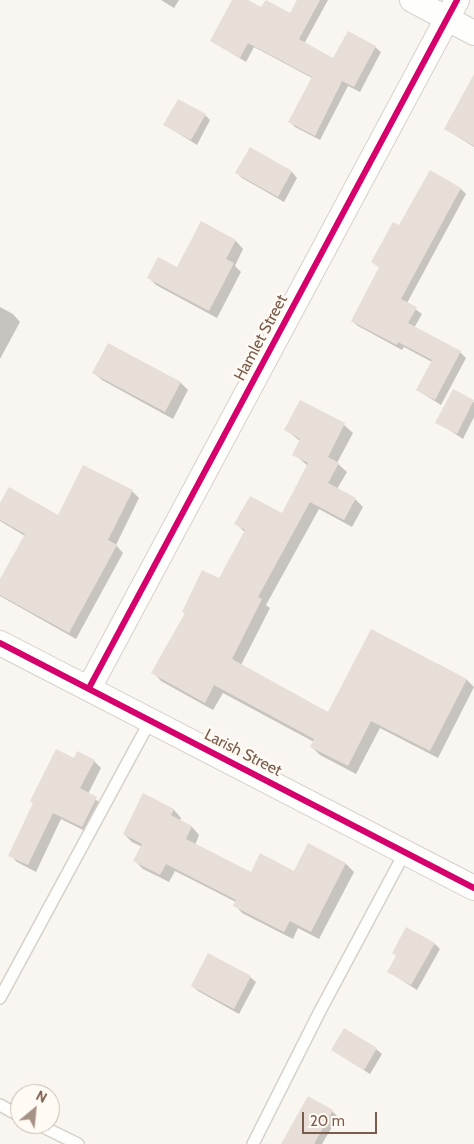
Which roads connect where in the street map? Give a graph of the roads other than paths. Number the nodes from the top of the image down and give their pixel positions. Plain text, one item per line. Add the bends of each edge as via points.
1 (412, 0) edge
2 (452, 9) edge
3 (474, 33) edge
4 (0, 643) edge
5 (89, 688) junction
6 (150, 721) junction
7 (405, 852) junction
8 (474, 888) edge
9 (0, 998) edge
10 (58, 1134) edge
11 (78, 1144) edge
12 (253, 1144) edge

1 - 2 street
2 - 3 street
2 - 5 street, Hamlet Street
4 - 5 street, Larish Street
5 - 6 street, Larish Street
6 - 7 street, Larish Street
6 - 9 lane
7 - 8 street, Larish Street
7 - 12 lane
10 - 11 lane

